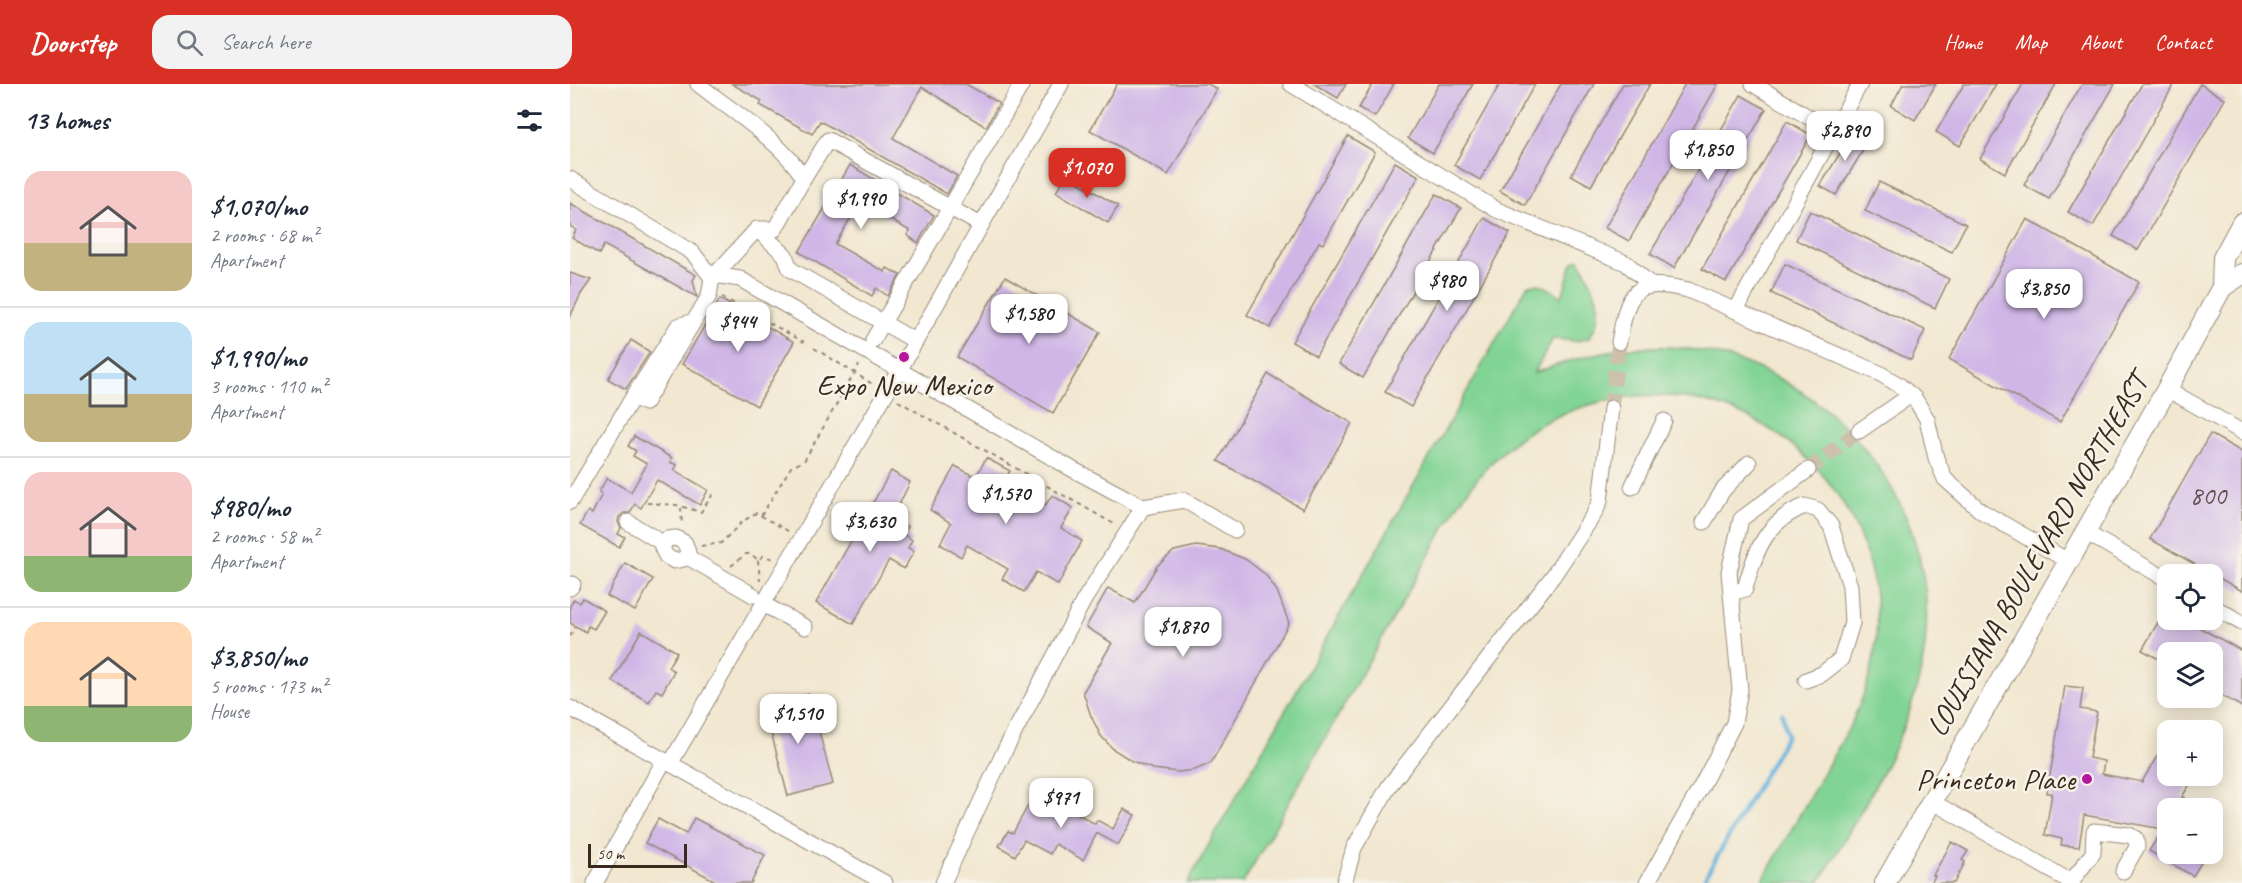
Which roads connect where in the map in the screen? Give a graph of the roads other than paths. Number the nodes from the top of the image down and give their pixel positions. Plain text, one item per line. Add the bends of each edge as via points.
1 (698, 84) edge
2 (1022, 84) edge
3 (1061, 84) edge
4 (1291, 84) edge
5 (1753, 84) edge
6 (1860, 84) edge
7 (1832, 131) junction
8 (804, 178) junction
9 (570, 179) edge
10 (951, 207) junction
11 (2242, 223) edge
12 (981, 225) junction
13 (757, 229) junction
14 (2242, 274) edge
15 (711, 284) junction
16 (1651, 285) junction
17 (2222, 287) junction
18 (1736, 310) junction
19 (882, 323) junction
20 (873, 340) dead end
21 (915, 341) junction
22 (1619, 342) tunnel mouth
23 (900, 369) junction
24 (2167, 389) junction
25 (1911, 395) junction
26 (1611, 408) tunnel mouth
27 (1664, 421) dead end
28 (1859, 431) tunnel mouth
29 (2242, 432) edge
30 (1749, 463) dead end
31 (1808, 470) tunnel mouth
32 (1632, 487) dead end
33 (573, 491) edge
34 (1143, 507) junction
35 (628, 522) dead end
36 (1704, 522) dead end
37 (1235, 530) dead end
38 (2085, 532) junction
39 (2068, 561) junction
40 (2157, 574) edge
41 (1732, 593) junction
42 (758, 599) junction
43 (2223, 612) edge
44 (2242, 623) edge
45 (805, 627) dead end
46 (1806, 680) dead end
47 (570, 708) edge
48 (667, 763) junction
49 (1931, 801) junction
50 (2123, 871) dead end
51 (595, 883) edge
52 (885, 883) edge
53 (943, 883) edge
54 (1344, 883) edge
55 (1647, 883) edge
56 (1885, 883) edge
57 (2072, 883) edge

1 - 8 street via 774,143
2 - 10 street
3 - 12 street
4 - 16 street via 1497,210 1626,263
5 - 7 street
6 - 7 street
7 - 18 street
8 - 10 street via 828,140
8 - 13 street via 775,229
9 - 15 street via 693,253
10 - 12 street
10 - 19 street
11 - 17 main road, LOUISIANA BOULEVARD NORTHEAST via 2223,258
12 - 21 street
13 - 15 street
13 - 19 street via 785,255 790,269
14 - 17 main road, LOUISIANA BOULEVARD NORTHEAST
15 - 23 street via 721,276 740,279
15 - 33 street via 709,296 645,403 633,397
16 - 18 street via 1688,290
16 - 22 street via 1631,297
17 - 24 main road, LOUISIANA BOULEVARD NORTHEAST
18 - 25 street via 1879,372
19 - 20 street
19 - 21 street
21 - 23 street
23 - 34 street
23 - 42 street via 785,566
24 - 29 street
24 - 38 main road, LOUISIANA BOULEVARD NORTHEAST
25 - 28 street
25 - 39 street via 1927,418 1945,479 1982,511
26 - 54 street via 1600,501 1594,514 1553,576 1389,786 1354,848
27 - 32 street
30 - 36 street via 1723,490
31 - 41 street via 1741,519 1729,572
34 - 37 street via 1184,500
34 - 53 street via 1084,600 1004,752
35 - 42 street via 664,544 666,556 674,561 684,559 686,552
38 - 39 main road, LOUISIANA BOULEVARD NORTHEAST
38 - 40 street
39 - 49 main road, LOUISIANA BOULEVARD NORTHEAST
41 - 46 street via 1744,589 1763,538 1794,510 1806,506 1818,510 1831,526 1846,570 1852,623 1841,659 1822,674
41 - 55 street via 1740,690 1734,723
42 - 45 street
42 - 48 street
43 - 44 street
47 - 48 street
48 - 51 street
48 - 52 street
49 - 56 main road, LOUISIANA BOULEVARD NORTHEAST
49 - 57 street
50 - 57 street via 2137,847 2136,839 2094,831 2092,853

